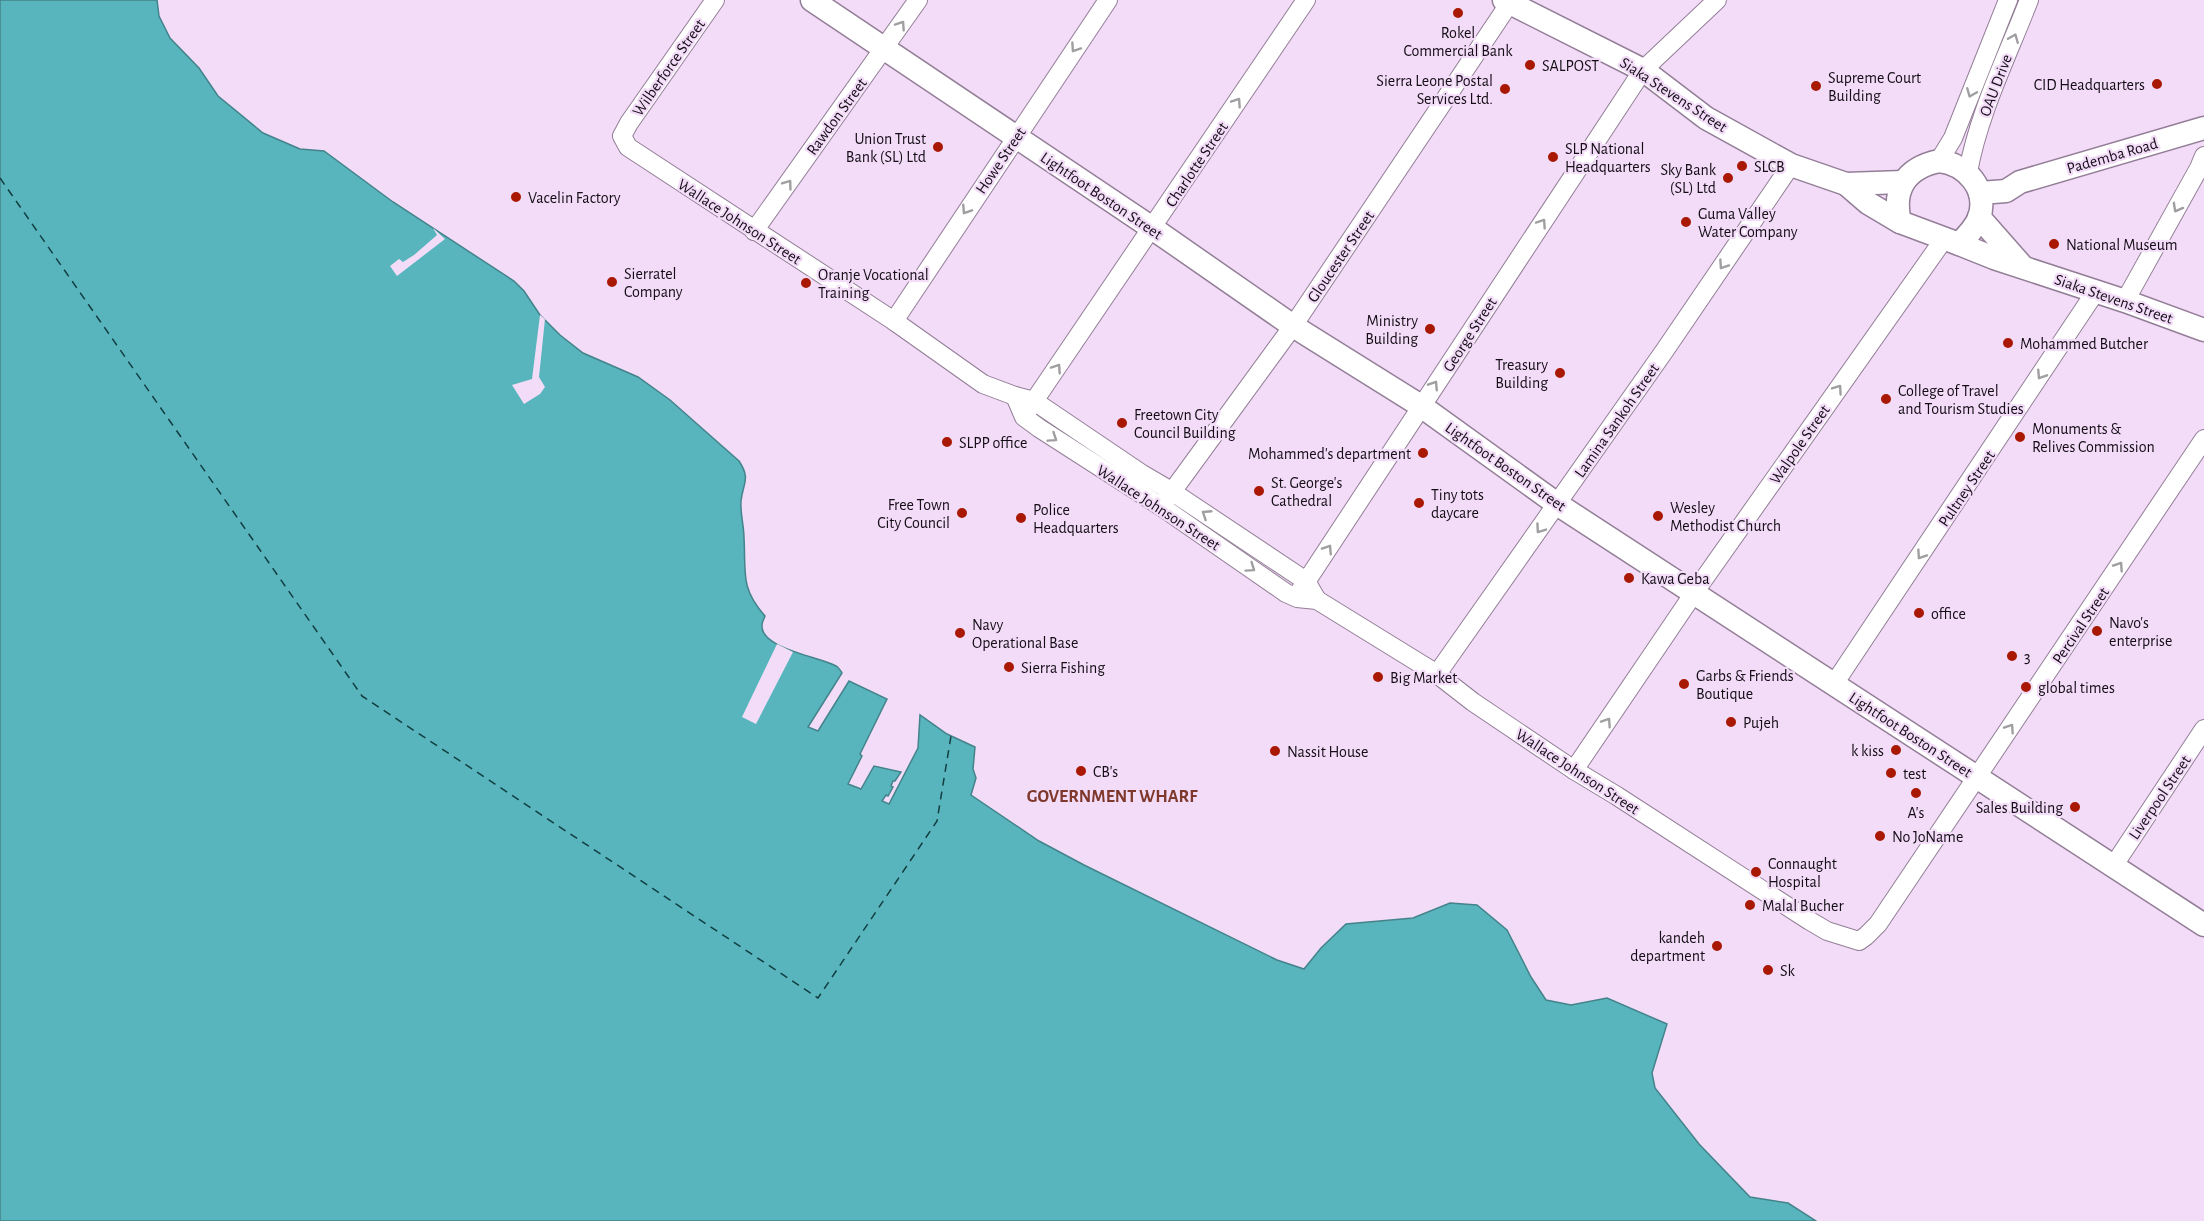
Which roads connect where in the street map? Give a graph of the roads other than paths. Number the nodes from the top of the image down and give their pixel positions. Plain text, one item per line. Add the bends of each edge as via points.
1 (715, 0) edge
2 (812, 0) edge
3 (918, 0) edge
4 (1108, 0) edge
5 (1306, 0) edge
6 (1717, 0) edge
7 (2008, 0) edge
8 (2029, 0) edge
9 (1508, 1) edge
10 (885, 48) junction
11 (1643, 70) junction
12 (2204, 128) edge
13 (622, 136) joint
14 (1015, 136) junction
15 (2204, 156) edge
16 (1939, 161) junction
17 (1791, 165) junction
18 (1968, 172) junction
19 (1903, 182) junction
20 (1846, 184) junction
21 (1980, 206) junction
22 (1900, 222) junction
23 (1152, 228) junction
24 (754, 231) junction
25 (1951, 242) junction
26 (2024, 268) junction
27 (2096, 291) junction
28 (2125, 301) junction
29 (894, 321) junction
30 (1293, 326) junction
31 (2204, 330) edge
32 (1015, 396) junction
33 (1034, 401) junction
34 (1421, 406) junction
35 (1024, 417) junction
36 (2204, 439) edge
37 (1166, 499) junction
38 (1557, 504) junction
39 (1306, 581) junction
40 (1694, 593) junction
41 (1297, 598) junction
42 (1317, 600) junction
43 (1437, 674) junction
44 (1834, 684) junction
45 (2204, 729) edge
46 (1574, 770) junction
47 (1978, 777) junction
48 (2114, 865) junction
49 (2204, 925) edge
50 (1842, 937) joint

1 - 13 street, Wilberforce Street
2 - 10 main road, Lightfoot Boston Street
10 -> 3 street, Rawdon Street
4 -> 14 street, Howe Street
23 -> 5 street, Charlotte Street
6 - 11 street, George Street
7 -> 16 street, OAU Drive via 1953,138
18 -> 8 street, OAU Drive via 1972,146 1989,98
9 - 11 main road, Siaka Stevens Street
9 - 30 street, Gloucester Street
10 - 14 main road, Lightfoot Boston Street
24 -> 10 street, Rawdon Street
11 - 17 main road, Siaka Stevens Street via 1706,118
34 -> 11 street, George Street
12 - 21 main road, Pademba Road via 2020,182 2007,204
13 - 24 street, Wallace Johnson Street via 628,147
14 - 23 main road, Lightfoot Boston Street
14 -> 29 street, Howe Street
15 -> 28 street
16 - 18 main road
16 - 19 main road via 1924,164
17 - 20 main road, Siaka Stevens Street
17 -> 38 street, Lamina Sankoh Street
18 - 21 main road via 1975,182
19 - 20 main road, Siaka Stevens Street
19 - 22 main road via 1896,205
20 - 22 main road, Siaka Stevens Street
21 - 25 main road via 1974,228
21 - 26 main road
22 - 25 main road
23 - 30 main road, Lightfoot Boston Street
33 -> 23 street, Charlotte Street
24 - 29 street, Wallace Johnson Street
25 - 26 main road, Siaka Stevens Street
40 -> 25 street, Walpole Street
26 - 27 main road, Siaka Stevens Street
27 - 28 main road, Siaka Stevens Street
27 -> 44 street, Pultney Street
28 - 31 main road, Siaka Stevens Street
29 - 32 street, Wallace Johnson Street via 983,384
30 - 34 main road, Lightfoot Boston Street
30 - 37 street, Gloucester Street
32 - 33 street, Wallace Johnson Street
32 - 35 street
33 - 35 street, Charlotte Street
33 - 37 street, Wallace Johnson Street via 1142,474
34 - 38 main road, Lightfoot Boston Street
39 -> 34 street, George Street
35 -> 37 street, Wallace Johnson Street via 1067,447
47 -> 36 street, Percival Street
39 -> 37 street, Wallace Johnson Street
37 -> 41 street, Wallace Johnson Street
38 - 40 main road, Lightfoot Boston Street
38 -> 43 street, Lamina Sankoh Street
39 - 41 street, George Street
39 - 42 street, Wallace Johnson Street
40 - 44 main road, Lightfoot Boston Street
46 -> 40 street, Walpole Street
41 - 42 street, Wallace Johnson Street
42 - 43 street, Wallace Johnson Street
43 - 46 street, Wallace Johnson Street
44 - 47 main road, Lightfoot Boston Street
45 - 48 street, Liverpool Street
46 - 50 street, Wallace Johnson Street via 1810,921
47 - 48 main road, Lightfoot Boston Street
47 - 50 street, Percival Street via 1878,924 1859,940
48 - 49 main road, Lightfoot Boston Street

